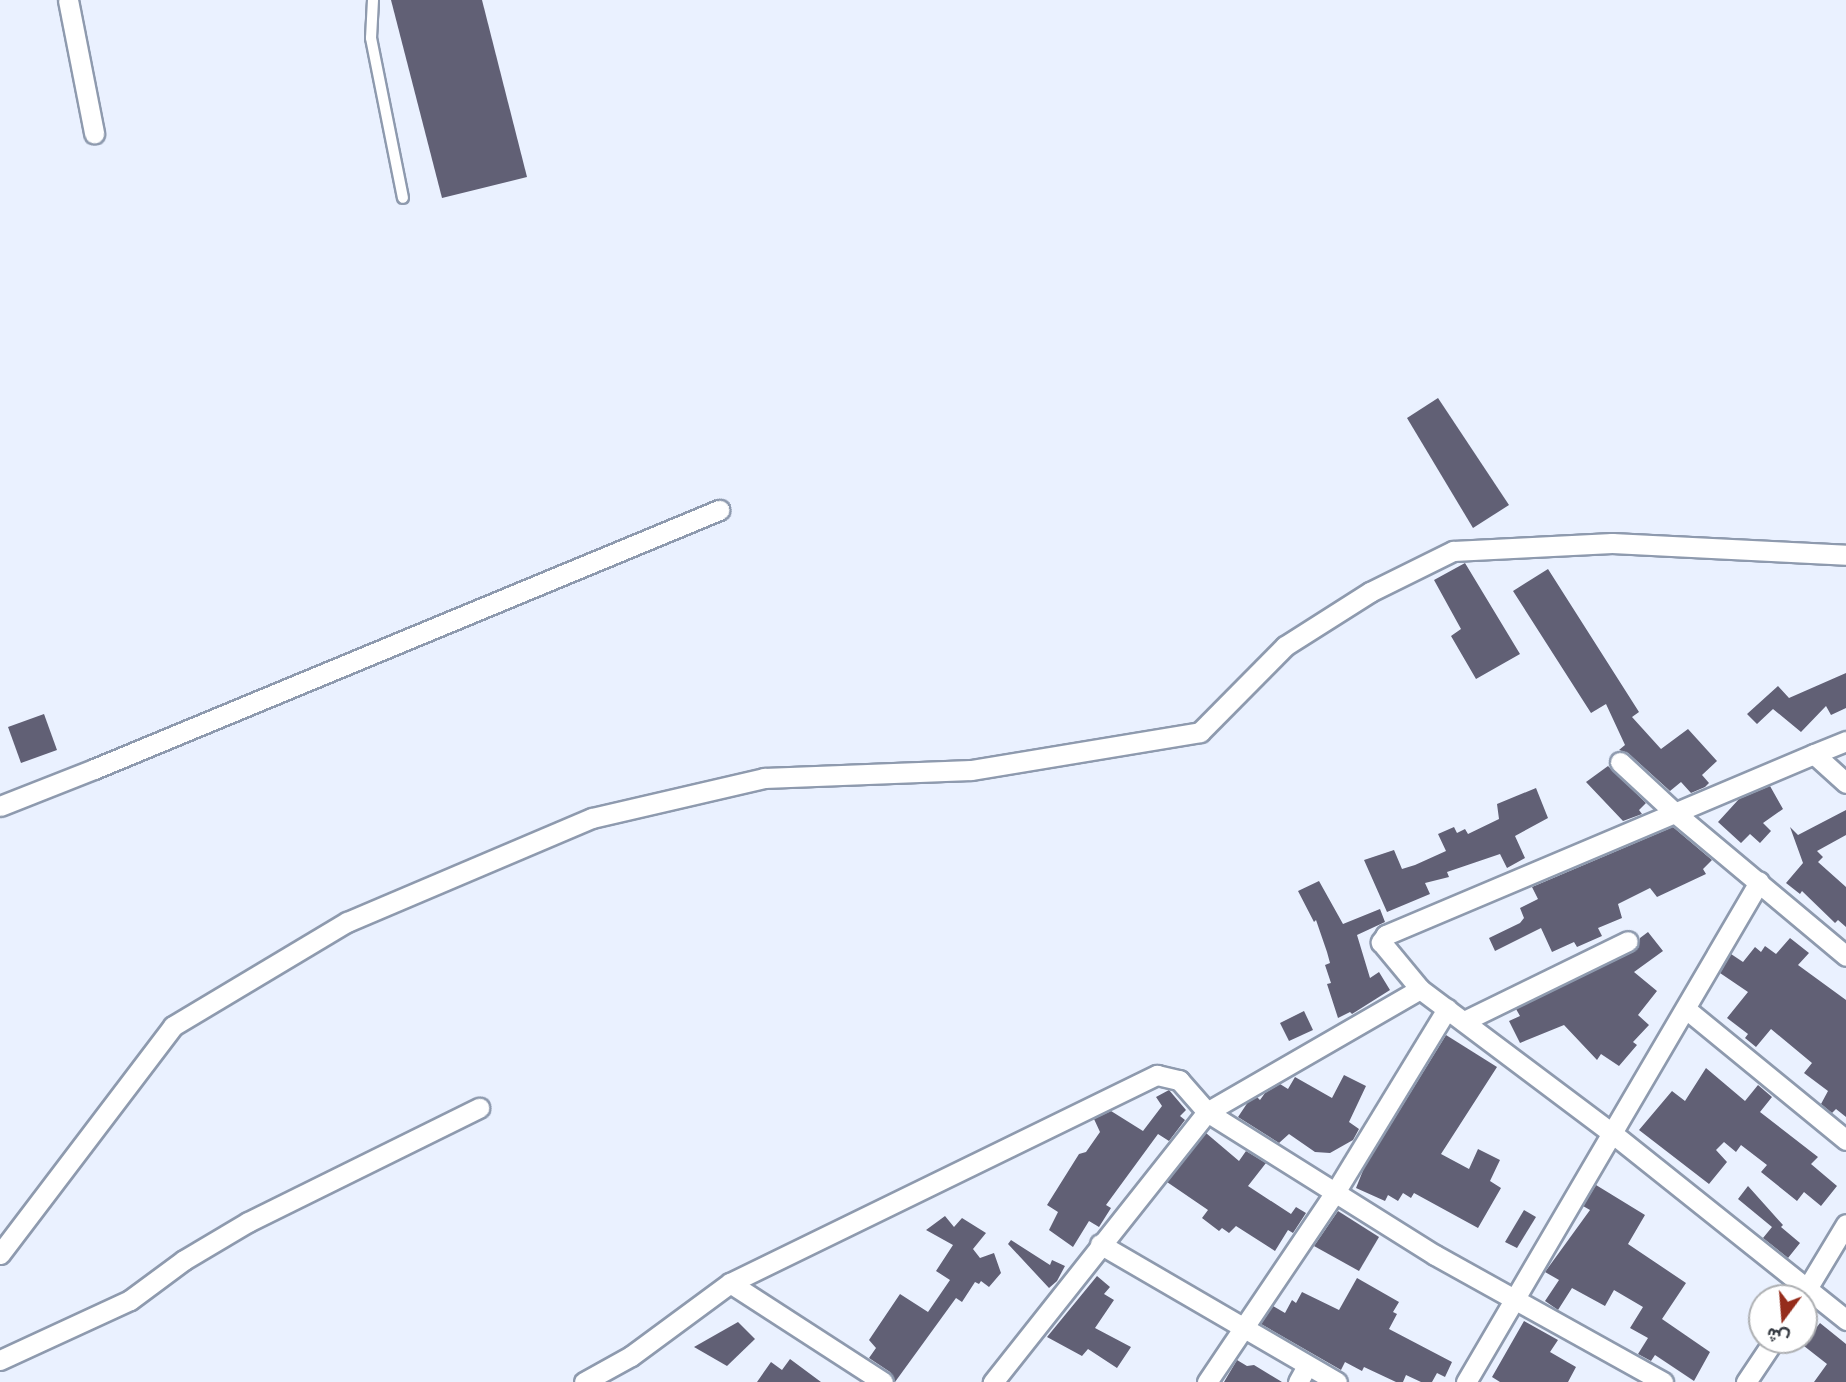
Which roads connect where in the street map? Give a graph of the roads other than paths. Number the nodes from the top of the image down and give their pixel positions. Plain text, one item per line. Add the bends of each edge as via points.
1 (68, 0) edge
2 (373, 0) edge
3 (94, 132) dead end
4 (403, 198) dead end
5 (719, 510) dead end
6 (1846, 555) edge
7 (1846, 741) edge
8 (1814, 754) junction
9 (1620, 762) dead end
10 (1846, 783) edge
11 (0, 806) edge
12 (1674, 812) junction
13 (1759, 882) junction
14 (1628, 941) dead end
15 (1846, 956) edge
16 (1420, 989) junction
17 (1447, 1009) junction
18 (1686, 1009) junction
19 (1464, 1021) junction
20 (479, 1108) dead end
21 (1207, 1112) junction
22 (1612, 1133) junction
23 (1846, 1140) edge
24 (1334, 1194) junction
25 (1846, 1224) edge
26 (1100, 1244) junction
27 (0, 1254) edge
28 (730, 1283) junction
29 (1794, 1284) edge
30 (1810, 1284) edge
31 (1513, 1300) junction
32 (1818, 1302) edge
33 (1846, 1320) edge
34 (1244, 1330) junction
35 (1765, 1354) edge
36 (0, 1360) edge
37 (1302, 1374) edge
38 (584, 1382) edge
39 (883, 1382) edge
40 (993, 1382) edge
41 (1207, 1382) edge
42 (1337, 1382) edge
43 (1466, 1382) edge
44 (1662, 1382) edge
45 (1746, 1382) edge

1 - 3 street
2 - 4 lane via 371,38
5 - 11 street
6 - 27 street via 1612,542 1453,551 1370,592 1285,646 1200,732 971,770 764,778 592,818 347,922 173,1027
7 - 8 street
8 - 10 street
8 - 12 street
9 - 12 street
12 - 13 street
12 - 16 street via 1386,935 1382,946
13 - 15 street
13 - 18 street
14 - 19 street
16 - 17 street
16 - 21 street
17 - 19 street
17 - 24 street
18 - 22 street
18 - 23 street
19 - 22 street
20 - 36 street via 248,1222 184,1260 130,1300
21 - 24 street
21 - 26 street
21 - 28 street via 1179,1080 1157,1075
22 - 29 street
22 - 31 street
24 - 31 street
24 - 34 street
25 - 30 street
26 - 34 street
26 - 40 street
28 - 38 street via 631,1356
28 - 39 street
31 - 43 street
31 - 44 street
32 - 33 street
34 - 37 street
34 - 41 street
35 - 45 street
37 - 42 street

